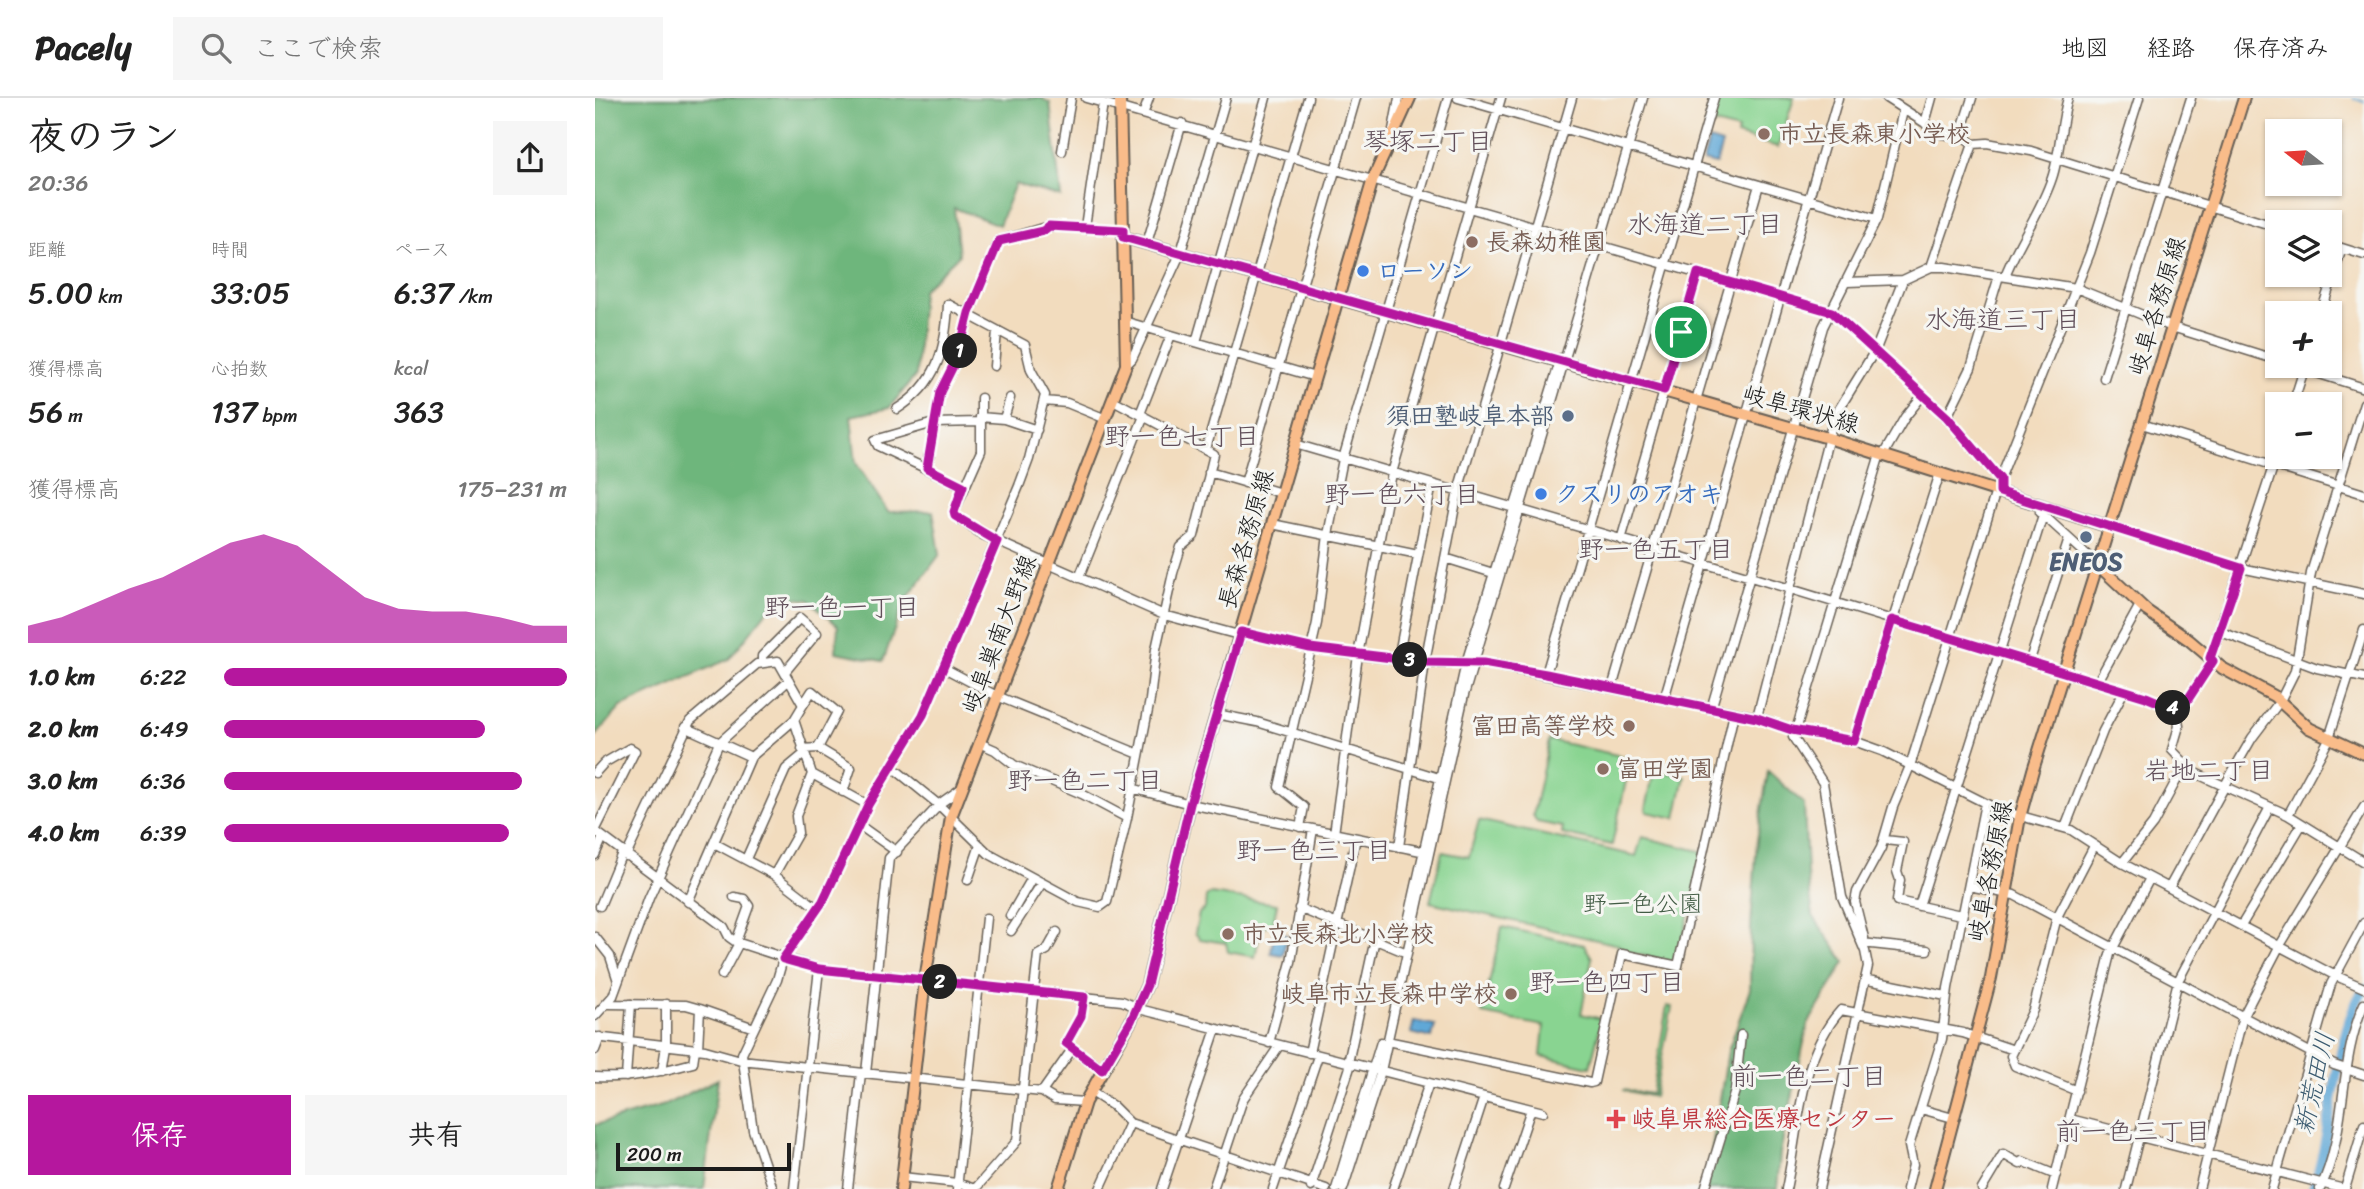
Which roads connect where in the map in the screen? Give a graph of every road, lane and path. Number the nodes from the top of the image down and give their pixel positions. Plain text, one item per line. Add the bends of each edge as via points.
1 (1071, 98) edge
2 (1089, 98) edge
3 (1149, 98) edge
4 (1226, 98) edge
5 (1266, 98) edge
6 (1308, 98) edge
7 (1356, 98) edge
8 (1399, 98) edge
9 (1410, 98) edge
10 (1448, 98) edge
11 (1458, 98) edge
12 (1501, 98) edge
13 (1572, 98) edge
14 (1643, 98) edge
15 (1714, 98) edge
16 (1838, 98) edge
17 (1886, 98) edge
18 (1902, 98) edge
19 (1932, 98) edge
20 (1972, 98) edge
21 (2068, 98) edge
22 (2139, 98) edge
23 (2191, 98) edge
24 (2244, 98) edge
25 (1120, 102) edge
26 (1103, 103) junction
27 (1498, 109) junction
28 (1900, 109) junction
29 (1145, 112) junction
30 (1182, 123) junction
31 (1924, 123) junction
32 (1563, 128) junction
33 (1393, 130) junction
34 (1216, 133) junction
35 (1964, 137) junction
36 (1253, 144) junction
37 (1973, 144) junction
38 (1628, 147) junction
39 (1062, 151) dead end
40 (1291, 155) junction
41 (2056, 159) junction
42 (1694, 166) junction
43 (1336, 168) junction
44 (2115, 177) junction
45 (1373, 179) junction
46 (1759, 185) junction
47 (1420, 192) junction
48 (2162, 192) junction
49 (1809, 200) junction
50 (2210, 206) junction
51 (1470, 207) junction
52 (1877, 219) junction
53 (2265, 223) edge
54 (1535, 225) junction
55 (1085, 227) junction
56 (1123, 233) junction
57 (1147, 243) junction
58 (1600, 244) junction
59 (2342, 248) edge
60 (1181, 252) junction
61 (2364, 255) edge
62 (1219, 263) junction
63 (1666, 263) junction
64 (1931, 267) junction
65 (1698, 273) junction
66 (1257, 274) junction
67 (2002, 276) junction
68 (1903, 279) junction
69 (1731, 282) junction
70 (1847, 282) junction
71 (1301, 286) junction
72 (2076, 288) junction
73 (1338, 297) junction
74 (1781, 297) junction
75 (2125, 307) junction
76 (1386, 310) junction
77 (1832, 312) junction
78 (969, 313) junction
79 (1126, 322) junction
80 (1436, 325) junction
81 (1146, 326) junction
82 (2172, 327) junction
83 (997, 331) junction
84 (1171, 335) junction
85 (1196, 342) junction
86 (1500, 344) junction
87 (1876, 349) junction
88 (1235, 355) junction
89 (2265, 356) edge
90 (1562, 362) junction
91 (994, 366) dead end
92 (1126, 366) junction
93 (1278, 367) junction
94 (1315, 377) junction
95 (2104, 378) dead end
96 (2335, 378) edge
97 (1631, 381) junction
98 (926, 387) junction
99 (2364, 388) edge
100 (1664, 390) junction
101 (941, 391) junction
102 (1923, 395) junction
103 (981, 398) dead end
104 (1010, 398) dead end
105 (1113, 400) junction
106 (1696, 400) junction
107 (1044, 401) junction
108 (2364, 403) edge
109 (897, 409) dead end
110 (1142, 415) junction
111 (1746, 415) junction
112 (1947, 417) junction
113 (980, 419) junction
114 (1004, 419) junction
115 (1105, 419) junction
116 (934, 423) junction
117 (2142, 424) junction
118 (1793, 428) junction
119 (1037, 430) junction
120 (1828, 438) junction
121 (1295, 444) junction
122 (1206, 449) junction
123 (1882, 455) junction
124 (1343, 458) junction
125 (2265, 463) edge
126 (927, 468) junction
127 (2272, 469) edge
128 (2283, 469) edge
129 (1209, 472) junction
130 (1392, 473) junction
131 (1940, 473) junction
132 (2000, 479) junction
133 (1245, 483) junction
134 (1433, 484) junction
135 (963, 486) junction
136 (2338, 486) junction
137 (1458, 491) junction
138 (1998, 492) junction
139 (1281, 493) junction
140 (2364, 494) edge
141 (2036, 503) junction
142 (1517, 509) junction
143 (2043, 515) junction
144 (1272, 524) junction
145 (2110, 527) junction
146 (1588, 530) junction
147 (1328, 535) junction
148 (2069, 539) junction
149 (1621, 540) junction
150 (997, 541) junction
151 (1379, 546) junction
152 (1651, 549) junction
153 (1418, 554) junction
154 (1445, 558) junction
155 (1703, 563) junction
156 (1048, 565) junction
157 (2098, 565) junction
158 (2241, 568) junction
159 (1493, 573) junction
160 (1751, 577) junction
161 (1079, 578) junction
162 (2308, 582) junction
163 (1790, 589) junction
164 (2364, 594) edge
165 (1835, 603) junction
166 (2140, 605) junction
167 (1164, 614) junction
168 (1892, 620) junction
169 (2364, 630) edge
170 (1241, 632) junction
171 (2221, 632) junction
172 (1950, 638) junction
173 (1310, 648) junction
174 (1998, 653) junction
175 (1359, 654) junction
176 (1398, 659) junction
177 (2299, 659) junction
178 (2211, 660) junction
179 (762, 662) junction
180 (1425, 662) junction
181 (1470, 663) junction
182 (2029, 663) junction
183 (944, 668) junction
184 (1546, 674) junction
185 (2063, 674) junction
186 (2350, 675) junction
187 (787, 676) junction
188 (2364, 678) edge
189 (2097, 683) junction
190 (1612, 688) junction
191 (2124, 691) junction
192 (997, 696) junction
193 (1664, 699) junction
194 (2280, 701) junction
195 (803, 705) junction
196 (1711, 709) junction
197 (2177, 710) junction
198 (1216, 713) junction
199 (1734, 713) junction
200 (1757, 718) junction
201 (794, 720) junction
202 (685, 727) junction
203 (1794, 730) junction
204 (1291, 732) junction
205 (2329, 737) junction
206 (1854, 741) junction
207 (719, 743) junction
208 (979, 743) junction
209 (818, 748) junction
210 (1346, 749) junction
211 (803, 751) junction
212 (1139, 754) junction
213 (2364, 754) edge
214 (751, 757) junction
215 (891, 766) junction
216 (1910, 766) junction
217 (2187, 768) junction
218 (1410, 769) junction
219 (595, 773) edge
220 (812, 775) junction
221 (1439, 778) junction
222 (2225, 787) junction
223 (962, 788) junction
224 (1132, 788) junction
225 (1956, 789) junction
226 (843, 792) junction
227 (1985, 803) junction
228 (1190, 804) junction
229 (868, 805) junction
230 (940, 805) junction
231 (2270, 807) junction
232 (2364, 807) edge
233 (2288, 815) junction
234 (951, 817) junction
235 (2020, 817) junction
236 (1127, 818) junction
237 (2302, 824) junction
238 (859, 825) junction
239 (1300, 827) junction
240 (2065, 828) junction
241 (1313, 829) junction
242 (595, 831) edge
243 (1334, 834) junction
244 (603, 837) junction
245 (1356, 838) junction
246 (1885, 839) junction
247 (713, 843) junction
248 (980, 845) junction
249 (2094, 846) junction
250 (1399, 847) junction
251 (2340, 847) junction
252 (897, 852) junction
253 (1426, 852) junction
254 (624, 854) junction
255 (595, 855) edge
256 (746, 859) junction
257 (2364, 862) edge
258 (2122, 863) junction
259 (774, 875) junction
260 (1033, 878) junction
261 (2150, 878) junction
262 (968, 880) dead end
263 (659, 881) junction
264 (1042, 884) junction
265 (1969, 886) junction
266 (2169, 888) junction
267 (2006, 892) junction
268 (734, 897) dead end
269 (688, 902) junction
270 (600, 906) dead end
271 (1919, 906) junction
272 (817, 908) junction
273 (1299, 908) junction
274 (2214, 911) junction
275 (1961, 915) junction
276 (1010, 916) dead end
277 (2057, 917) junction
278 (986, 918) dead end
279 (2364, 923) edge
280 (1337, 924) junction
281 (2241, 926) junction
282 (1011, 931) dead end
283 (1057, 932) dead end
284 (595, 937) edge
285 (1375, 939) junction
286 (1863, 942) junction
287 (738, 943) junction
288 (2114, 947) junction
289 (2279, 947) junction
290 (1927, 950) dead end
291 (1402, 951) junction
292 (783, 959) junction
293 (819, 969) junction
294 (876, 974) junction
295 (722, 975) dead end
296 (2334, 975) junction
297 (1868, 979) junction
298 (925, 980) junction
299 (618, 981) junction
300 (2178, 981) junction
301 (2362, 985) edge
302 (979, 986) junction
303 (1034, 992) junction
304 (1946, 996) junction
305 (1084, 997) junction
306 (609, 1004) junction
307 (631, 1004) junction
308 (666, 1004) junction
309 (2364, 1004) edge
310 (1138, 1008) junction
311 (700, 1009) junction
312 (1858, 1011) junction
313 (595, 1016) edge
314 (2243, 1016) junction
315 (754, 1028) junction
316 (1942, 1029) junction
317 (1216, 1030) junction
318 (1741, 1035) dead end
319 (1977, 1036) junction
320 (598, 1037) edge
321 (1387, 1041) junction
322 (630, 1042) junction
323 (1269, 1043) junction
324 (1279, 1045) junction
325 (666, 1046) junction
326 (1073, 1048) junction
327 (696, 1049) junction
328 (595, 1050) edge
329 (2014, 1050) junction
330 (2311, 1052) junction
331 (1313, 1054) junction
332 (741, 1060) junction
333 (1350, 1063) junction
334 (808, 1067) junction
335 (1102, 1070) junction
336 (1378, 1070) junction
337 (2348, 1070) junction
338 (661, 1071) junction
339 (863, 1073) junction
340 (2364, 1075) edge
341 (595, 1077) edge
342 (626, 1077) junction
343 (913, 1079) junction
344 (1429, 1083) junction
345 (967, 1084) junction
346 (1022, 1090) junction
347 (2077, 1091) junction
348 (1042, 1093) junction
349 (1485, 1097) junction
350 (1089, 1098) junction
351 (1531, 1109) junction
352 (1921, 1109) junction
353 (1543, 1112) dead end
354 (1953, 1118) junction
355 (2070, 1119) junction
356 (1130, 1123) junction
357 (2364, 1125) edge
358 (2139, 1136) junction
359 (1180, 1140) junction
360 (2208, 1153) junction
361 (1224, 1155) junction
362 (2277, 1170) junction
363 (1279, 1173) junction
364 (2056, 1175) junction
365 (902, 1183) edge
366 (2322, 1184) edge
367 (957, 1186) edge
368 (1311, 1187) edge
369 (773, 1189) edge
370 (794, 1189) edge
371 (848, 1189) edge
372 (975, 1189) edge
373 (1058, 1189) edge
374 (1100, 1189) edge
375 (1161, 1189) edge
376 (1213, 1189) edge
377 (1273, 1189) edge
378 (1326, 1189) edge
379 (1336, 1189) edge
380 (1343, 1189) edge
381 (1393, 1189) edge
382 (1454, 1189) edge
383 (1504, 1189) edge
384 (1705, 1189) edge
385 (1786, 1189) edge
386 (1819, 1189) edge
387 (1907, 1189) edge
388 (1935, 1189) edge
389 (1982, 1189) edge
390 (2052, 1189) edge
391 (2126, 1189) edge
392 (2199, 1189) edge
393 (2272, 1189) edge
394 (2344, 1189) edge

1 - 39 street
2 - 26 street
3 - 29 street
4 - 34 street
5 - 36 street
6 - 40 street
7 - 43 street
8 - 33 street
9 - 33 main road, 長森各務原線
10 - 47 street
11 - 27 street
12 - 27 street
13 - 32 street
14 - 38 street
15 - 42 street
16 - 49 street
17 - 28 street
18 - 28 street
19 - 31 street
20 - 35 street
21 - 41 street
22 - 44 street
23 - 48 street
24 - 50 main road, 岐阜各務原線
25 - 26 street
25 - 29 street
25 - 56 main road, 岐阜巣南大野線
26 - 55 street
27 - 32 street
27 - 51 street
28 - 31 street
28 - 52 street
29 - 30 street
30 - 34 street
30 - 57 street
31 - 35 street via 1934,133
32 - 38 street
32 - 54 street
33 - 45 main road, 長森各務原線
34 - 36 street
34 - 60 street
35 - 37 street
36 - 40 street
36 - 62 street
37 - 41 street via 2006,145
37 - 64 street
38 - 42 street
38 - 58 street
40 - 43 street
40 - 66 street
41 - 44 street
41 - 67 street via 2051,182
42 - 46 street
42 - 63 street
43 - 45 street
43 - 71 street
44 - 48 street
44 - 72 street
45 - 47 street
45 - 73 main road, 長森各務原線
46 - 49 street
46 - 69 street
47 - 51 street
47 - 76 street
48 - 50 street
48 - 75 street
49 - 52 street
49 - 74 street
50 - 53 street
50 - 82 main road, 岐阜各務原線
51 - 54 street
51 - 80 street
52 - 70 street
54 - 58 street
54 - 86 street
55 - 56 street
55 - 78 street via 1049,226 999,241
56 - 57 main road, 岐阜環状線
56 - 79 main road, 岐阜巣南大野線
57 - 60 main road, 岐阜環状線
58 - 63 street
58 - 90 street
59 - 61 street
60 - 62 main road, 岐阜環状線
60 - 81 street
62 - 66 main road, 岐阜環状線
62 - 85 street
63 - 65 street
63 - 97 street
64 - 67 street
64 - 68 street
65 - 69 street
65 - 100 street
66 - 71 main road, 岐阜環状線
66 - 88 street
67 - 72 street
67 - 112 street via 1971,368
68 - 70 street
68 - 87 street
69 - 74 street
69 - 106 street
70 - 77 street
71 - 73 main road, 岐阜環状線
71 - 93 street
72 - 75 street
72 - 132 street
73 - 76 main road, 岐阜環状線
73 - 94 main road, 長森各務原線
74 - 77 street
74 - 111 street
75 - 82 street
75 - 95 street
76 - 80 main road, 岐阜環状線
76 - 124 street
77 - 87 street
77 - 118 street via 1823,327
78 - 83 street
78 - 98 street via 948,304 942,346
78 - 101 street via 958,356
79 - 81 street
79 - 92 main road, 岐阜巣南大野線
80 - 86 main road, 岐阜環状線
80 - 130 street
81 - 84 street
81 - 92 street
82 - 89 street
82 - 117 main road, 岐阜各務原線
83 - 91 street
83 - 107 street via 1025,345
84 - 85 street
84 - 110 street
85 - 88 street
86 - 90 main road, 岐阜環状線
86 - 137 street
87 - 102 street
87 - 120 street via 1837,410
88 - 93 street
88 - 122 street
90 - 97 main road, 岐阜環状線
90 - 142 street
92 - 105 main road, 岐阜巣南大野線
93 - 94 street
93 - 133 street
94 - 121 main road, 長森各務原線
96 - 99 street
97 - 100 main road, 岐阜環状線
97 - 146 street
98 - 101 street
98 - 109 street
100 - 106 main road, 岐阜環状線
100 - 149 street
101 - 116 street
102 - 112 street
102 - 123 street
103 - 113 street
104 - 114 street
105 - 110 street
105 - 115 main road, 岐阜巣南大野線
106 - 111 main road, 岐阜環状線
106 - 152 street
107 - 115 street via 1067,403
107 - 119 street
108 - 136 street
110 - 122 street
110 - 161 street
111 - 118 main road, 岐阜環状線
111 - 155 street
112 - 132 street
113 - 114 street
113 - 116 street
113 - 135 street via 981,451
114 - 119 street
115 - 156 main road, 岐阜巣南大野線
116 - 126 street
116 - 126 street via 875,440 878,446
117 - 125 street
117 - 145 main road, 岐阜各務原線
118 - 120 main road, 岐阜環状線
118 - 160 street
119 - 150 street
120 - 123 main road, 岐阜環状線
120 - 163 street
121 - 124 street
121 - 139 main road, 長森各務原線
122 - 129 street via 1214,454
123 - 131 main road, 岐阜環状線
123 - 165 street
124 - 130 street
124 - 147 street
126 - 135 street
127 - 158 street
128 - 136 street
129 - 133 street
129 - 167 street via 1194,536 1181,547
130 - 134 street
130 - 151 street
131 - 138 main road, 岐阜環状線
131 - 168 street
132 - 138 street
133 - 139 street
134 - 137 street
134 - 153 street
135 - 150 street via 955,516
136 - 140 street
136 - 162 street
137 - 142 street
137 - 154 street
138 - 141 main road, 岐阜環状線
138 - 172 street
139 - 144 main road, 長森各務原線
141 - 143 street
141 - 145 main road, 岐阜環状線
142 - 146 street
142 - 159 street
142 - 181 street
143 - 148 street
143 - 174 street
144 - 147 street
144 - 170 main road, 長森各務原線
145 - 157 main road
145 - 158 street
146 - 149 street
146 - 184 street
147 - 151 street
147 - 173 street
148 - 157 street
148 - 182 street
149 - 152 street
150 - 156 street
150 - 183 street
151 - 153 street
151 - 175 street
152 - 155 street
152 - 190 street
153 - 176 street
154 - 159 street
154 - 180 street
155 - 160 street
155 - 193 street
156 - 161 street
156 - 192 main road, 岐阜巣南大野線
157 - 166 main road
157 - 185 main road, 岐阜各務原線
158 - 162 street
158 - 171 street
159 - 181 street
160 - 163 street
160 - 196 street
161 - 167 street
162 - 164 street
162 - 177 street
163 - 165 street
163 - 200 street
165 - 168 street
165 - 203 street
166 - 178 main road
166 - 189 street
167 - 170 street
167 - 212 street
168 - 172 street
168 - 206 street
169 - 186 street
170 - 173 street
170 - 198 main road, 長森各務原線
171 - 177 street
171 - 178 street
172 - 174 street
172 - 216 street
173 - 175 street
173 - 204 street
174 - 182 street
174 - 225 street
175 - 176 street
175 - 210 street
176 - 180 street
177 - 186 street
177 - 194 street
178 - 194 main road
178 - 197 street
179 - 187 street via 778,661
179 - 187 street via 762,656 800,618 817,633
179 - 202 street
180 - 181 street
180 - 218 street
181 - 184 street
181 - 221 street
181 - 253 street
182 - 185 street
183 - 192 street
183 - 215 street via 923,715
184 - 190 street
185 - 189 street
185 - 235 main road, 岐阜各務原線
186 - 188 street
186 - 205 street
187 - 195 street
187 - 207 street
189 - 191 street
190 - 193 street
191 - 197 street
191 - 240 street
192 - 208 main road, 岐阜巣南大野線
192 - 212 street
193 - 196 street
194 - 205 main road via 2302,724
194 - 222 street via 2252,738
195 - 201 street
195 - 209 street via 812,691 837,712
196 - 199 street
197 - 217 street via 2179,726 2172,750
198 - 204 street
198 - 228 main road, 長森各務原線
199 - 200 street
199 - 321 street via 1678,966 1622,954 1594,1082
200 - 203 street
201 - 211 street
201 - 214 street
202 - 207 street
202 - 254 street
203 - 206 street
203 - 286 street via 1793,737 1823,783 1842,897
204 - 210 street
204 - 239 street via 1279,787 1304,807
205 - 213 main road
205 - 233 street
206 - 216 street
207 - 214 street
207 - 263 street
208 - 223 main road, 岐阜巣南大野線
208 - 236 street via 1014,765
209 - 211 street
209 - 226 street via 851,768
210 - 218 street
210 - 243 street
211 - 220 street
211 - 256 street via 786,769
212 - 224 street
214 - 247 street
215 - 229 street
215 - 230 street
216 - 225 street
216 - 246 street
217 - 222 street
217 - 258 street via 2153,824
218 - 221 street
218 - 250 street
219 - 242 street via 604,762 630,748 635,751
220 - 226 street
220 - 259 street via 796,816 798,833
221 - 253 street
222 - 231 street
222 - 266 street
223 - 230 street
223 - 234 main road, 岐阜巣南大野線
224 - 228 street
224 - 236 street
225 - 227 street
225 - 271 street
226 - 229 street
227 - 235 street
227 - 265 street
228 - 239 street
228 - 310 main road, 長森各務原線
229 - 238 street
230 - 234 street
230 - 252 street
231 - 233 street
231 - 274 street
232 - 251 street
233 - 237 street
234 - 248 street
234 - 298 main road, 岐阜巣南大野線
235 - 240 street
235 - 267 main road, 岐阜各務原線
236 - 264 street via 1107,902 1090,907
237 - 251 street
237 - 281 street
238 - 252 street
238 - 272 street
239 - 241 street
240 - 249 street
241 - 243 street
241 - 273 street
242 - 244 street
243 - 245 street
244 - 254 street
244 - 255 street
245 - 250 street
245 - 280 street
246 - 271 street via 1903,842 1897,901
246 - 286 street via 1857,892
247 - 256 street
247 - 269 street
248 - 260 street
248 - 262 street
249 - 258 street
249 - 277 street
250 - 253 street
251 - 257 street
251 - 289 street
252 - 294 street via 889,858
253 - 291 street
253 - 321 street
254 - 263 street
254 - 270 street
256 - 259 street
258 - 261 street
259 - 272 street
260 - 264 street
260 - 276 street
261 - 266 street
261 - 288 street
263 - 269 street
263 - 299 street
264 - 282 street
265 - 267 street
265 - 275 street
266 - 274 street
267 - 277 street
267 - 319 main road, 岐阜各務原線
268 - 287 street via 744,899 748,906
269 - 287 street
271 - 275 street
272 - 292 street
273 - 280 street
273 - 323 street via 1291,962
274 - 281 street
274 - 300 street
275 - 304 street
277 - 288 street
277 - 329 street via 2033,1010
278 - 302 street
279 - 296 street
280 - 285 street
280 - 331 street
281 - 289 street
283 - 303 street via 1047,950 1038,955
284 - 299 street via 610,956
285 - 291 street
285 - 333 street
286 - 290 street
286 - 297 street
287 - 292 street
287 - 295 street
288 - 300 street
288 - 347 street
289 - 296 street
289 - 314 street
291 - 336 street
292 - 293 street
292 - 315 street
293 - 294 street
293 - 334 street
294 - 298 street
294 - 339 street
296 - 301 street
296 - 330 street
297 - 304 street
297 - 312 street
298 - 302 street
298 - 343 main road, 岐阜巣南大野線
299 - 306 street
300 - 314 street
300 - 358 street
302 - 303 street
302 - 345 street
303 - 305 street
303 - 346 street
304 - 316 street
305 - 310 street via 1122,1001
305 - 326 street via 1081,1016 1066,1041
306 - 307 street
306 - 313 street
307 - 308 street
307 - 322 street
308 - 311 street
308 - 325 street
309 - 337 street
310 - 317 street
310 - 335 main road, 長森各務原線
311 - 315 street
311 - 327 street
312 - 316 street
312 - 385 street via 1841,1010 1823,1029 1802,1098
312 - 386 street
314 - 330 street
314 - 360 street
315 - 332 street
316 - 319 street
316 - 352 street
317 - 323 street
317 - 359 street
318 - 384 street via 1735,1091
319 - 329 street
319 - 354 main road, 岐阜各務原線
320 - 322 street
320 - 328 street
321 - 336 street
322 - 325 street
322 - 342 street
323 - 324 street
324 - 331 street
324 - 361 street via 1243,1098
325 - 327 street
325 - 338 street
326 - 335 street
326 - 348 street
327 - 332 street
327 - 338 street via 692,1063
329 - 347 street via 2011,1062 2015,1066
330 - 337 street
330 - 362 street
331 - 333 street
331 - 363 street
332 - 334 street
332 - 369 street via 758,1151
333 - 336 street
333 - 368 street
334 - 339 street
334 - 370 street
335 - 350 main road, 長森各務原線
336 - 344 street
336 - 379 street
336 - 380 street
337 - 340 street
337 - 366 street
338 - 342 street
339 - 343 street
339 - 371 street
341 - 342 street
343 - 345 street
343 - 365 main road, 岐阜巣南大野線
344 - 349 street
344 - 381 street
345 - 346 street
345 - 367 street
346 - 348 street
346 - 372 street via 1017,1141
347 - 355 street
348 - 350 street via 1055,1100
349 - 351 street
349 - 382 street
350 - 356 street via 1113,1106
350 - 373 main road, 長森各務原線
351 - 353 street
351 - 383 street
352 - 354 street
352 - 387 street via 1909,1146 1913,1165
354 - 388 main road, 岐阜各務原線
355 - 358 street
355 - 364 street
356 - 359 street
356 - 374 street
357 - 394 street
358 - 360 street
358 - 391 street
359 - 361 street
359 - 375 street
360 - 362 street
360 - 392 street
361 - 363 street
361 - 376 street
362 - 366 street
362 - 393 street
363 - 368 street
363 - 377 street
364 - 389 street via 2003,1154
364 - 390 street
365 - 367 street
366 - 394 street
367 - 372 street
368 - 378 street

